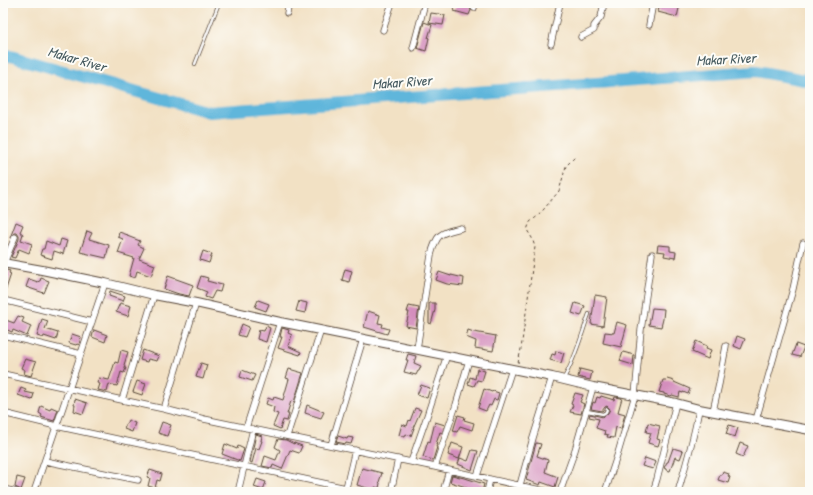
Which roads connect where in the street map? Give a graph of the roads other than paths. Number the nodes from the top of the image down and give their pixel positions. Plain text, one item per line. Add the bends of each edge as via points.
1 (219, 3) edge
2 (289, 3) edge
3 (392, 3) edge
4 (425, 3) edge
5 (560, 3) edge
6 (604, 3) edge
7 (653, 3) edge
8 (287, 13) dead end
9 (649, 25) dead end
10 (383, 30) dead end
11 (581, 36) dead end
12 (551, 44) dead end
13 (413, 48) dead end
14 (195, 64) dead end
15 (461, 228) dead end
16 (15, 237) dead end
17 (803, 243) dead end
18 (652, 254) dead end
19 (4, 263) edge
20 (106, 283) junction
21 (154, 295) junction
22 (3, 300) edge
23 (196, 303) junction
24 (589, 314) dead end
25 (92, 322) junction
26 (280, 322) junction
27 (321, 330) junction
28 (3, 335) edge
29 (363, 339) junction
30 (726, 346) dead end
31 (417, 349) junction
32 (81, 354) junction
33 (446, 355) junction
34 (469, 360) junction
35 (514, 369) junction
36 (3, 374) edge
37 (552, 377) junction
38 (563, 380) junction
39 (593, 387) junction
40 (69, 389) junction
41 (635, 395) junction
42 (122, 400) junction
43 (676, 403) junction
44 (164, 409) junction
45 (607, 409) dead end
46 (699, 409) junction
47 (587, 411) junction
48 (713, 411) junction
49 (3, 413) edge
50 (756, 420) junction
51 (56, 426) junction
52 (246, 428) junction
53 (253, 429) junction
54 (810, 430) edge
55 (287, 436) junction
56 (331, 445) junction
57 (355, 450) junction
58 (398, 459) junction
59 (45, 461) junction
60 (411, 462) junction
61 (244, 466) junction
62 (435, 467) junction
63 (449, 470) junction
64 (477, 476) junction
65 (490, 479) junction
66 (138, 480) dead end
67 (3, 488) edge
68 (519, 489) edge
69 (346, 490) edge
70 (17, 492) edge
71 (34, 492) edge
72 (238, 492) edge
73 (391, 492) edge
74 (443, 492) edge
75 (487, 492) edge
76 (549, 492) edge
77 (560, 492) edge
78 (605, 492) edge
79 (653, 492) edge
80 (678, 492) edge

1 - 14 lane
2 - 8 street
3 - 10 street
4 - 13 street
5 - 12 street
6 - 11 street via 594,30
7 - 9 street
15 - 31 street via 444,232 435,242
16 - 19 street
17 - 50 street via 793,289
18 - 41 street
19 - 20 street
20 - 21 street
20 - 25 street
21 - 23 street
21 - 42 street
22 - 25 street
23 - 26 street
23 - 44 street
24 - 38 lane via 581,340
25 - 32 street
26 - 27 street
26 - 52 street
27 - 29 street
27 - 55 street
28 - 32 street
29 - 31 street
29 - 56 street
30 - 48 street
31 - 33 street
32 - 40 street
33 - 34 street
33 - 60 street
34 - 35 street
34 - 62 street
35 - 37 street
35 - 64 street
36 - 40 street
37 - 38 street
37 - 68 street
38 - 39 street
39 - 41 street
39 - 47 street
40 - 42 street
40 - 51 street
41 - 43 street
41 - 78 street
42 - 44 street
43 - 46 street
43 - 79 street
44 - 52 street
45 - 47 lane via 604,414
46 - 48 street
46 - 80 street via 695,435
47 - 77 street
48 - 50 street
49 - 51 street
50 - 54 street
51 - 59 street
51 - 61 street
52 - 53 street
53 - 55 street
53 - 61 street
55 - 56 street
56 - 57 street
57 - 58 street
57 - 69 street
58 - 60 street
58 - 73 street
59 - 66 street
59 - 71 street
60 - 62 street
61 - 69 street
61 - 72 street
62 - 63 street
63 - 64 street
63 - 74 street
64 - 65 street
65 - 68 street
65 - 75 street
67 - 70 street
68 - 76 street

